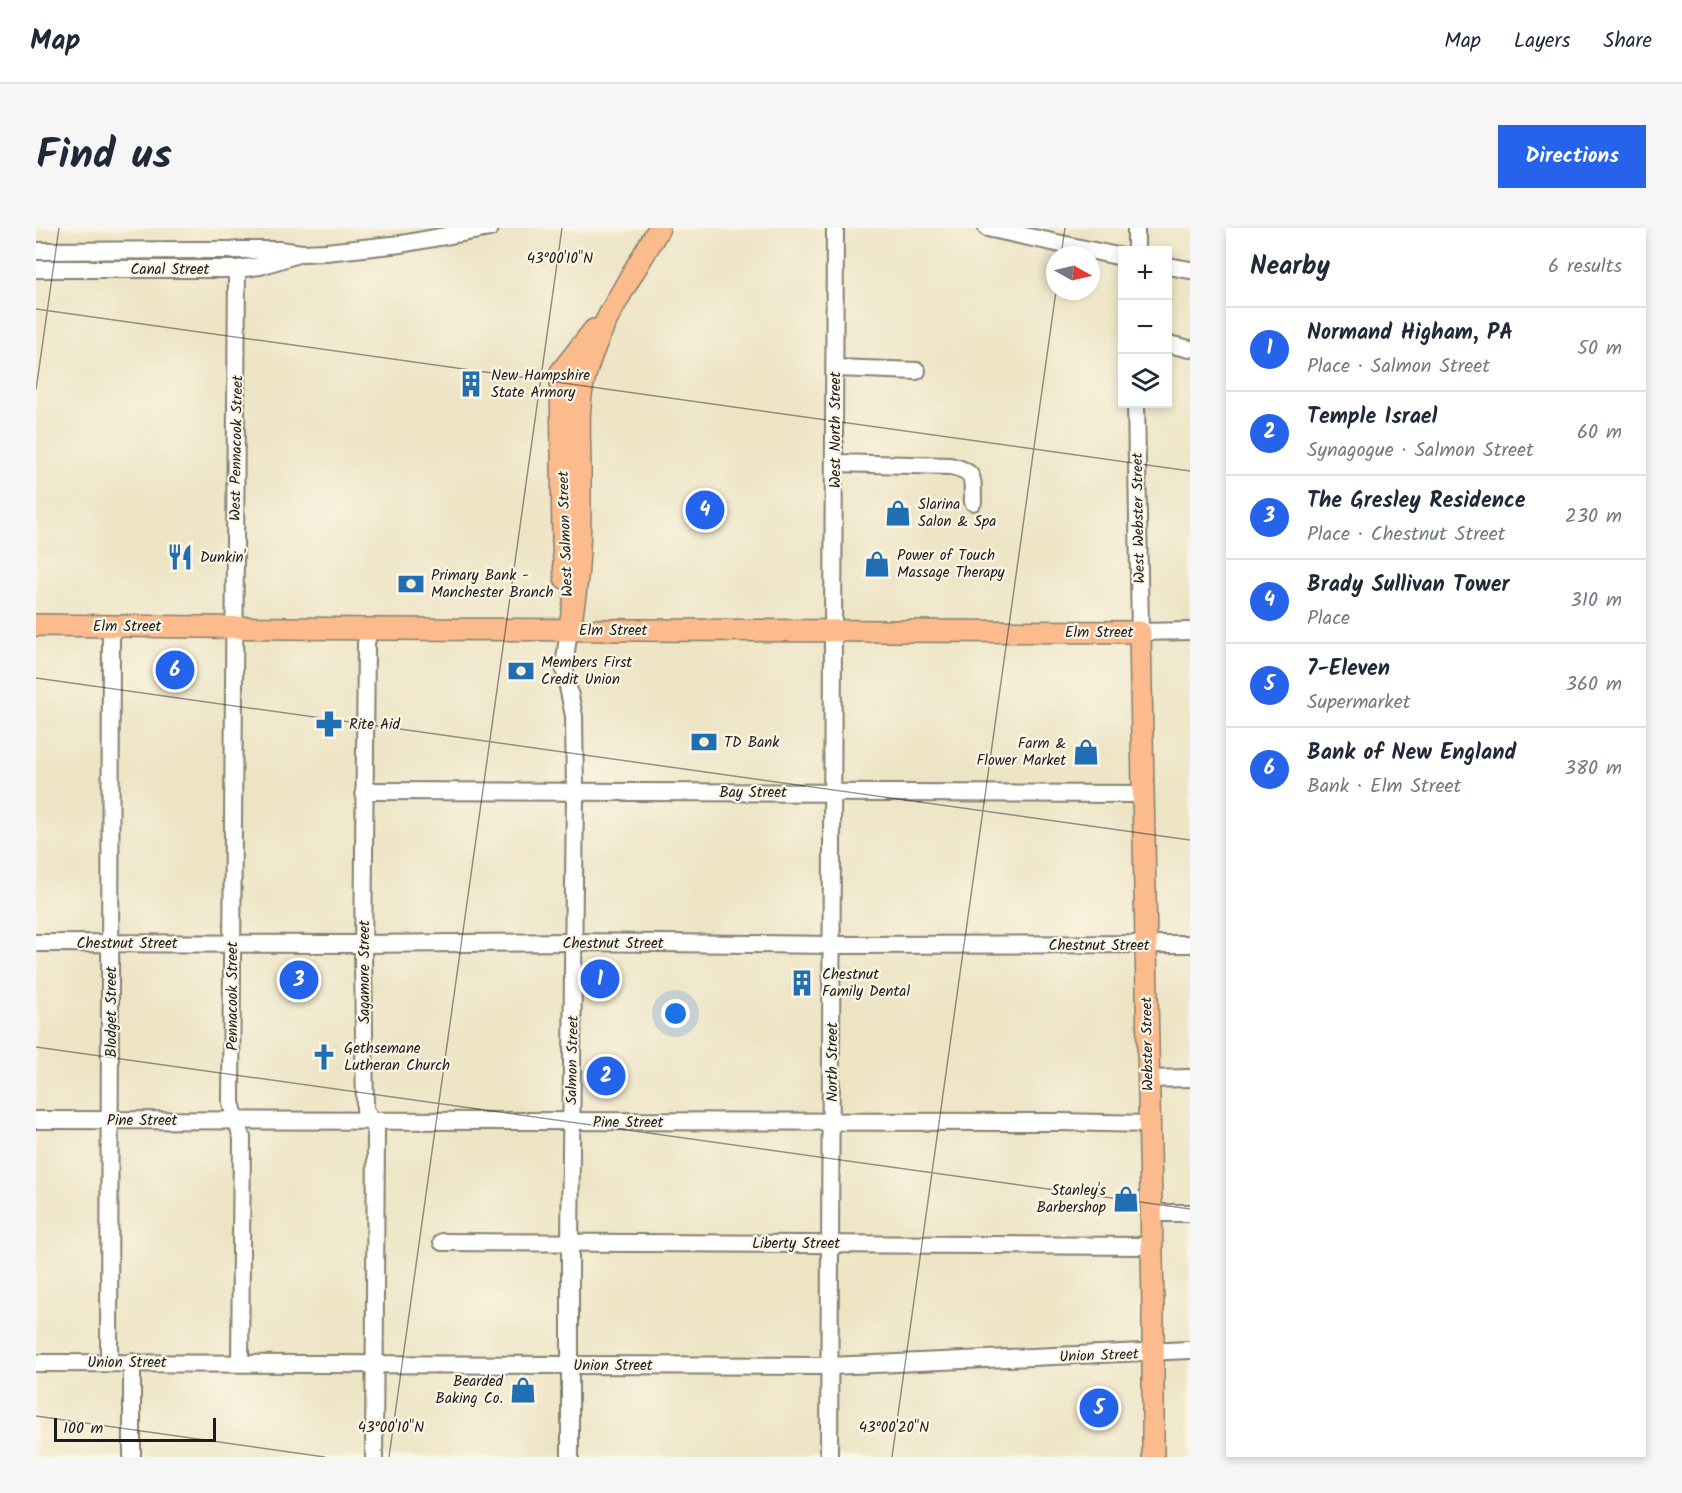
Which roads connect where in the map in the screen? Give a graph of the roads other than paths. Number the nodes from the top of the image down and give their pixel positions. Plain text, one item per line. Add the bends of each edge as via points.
1 (490, 228) edge
2 (659, 228) edge
3 (836, 228) edge
4 (987, 228) edge
5 (1136, 228) edge
6 (1136, 246) edge
7 (36, 251) edge
8 (302, 253) junction
9 (1118, 256) edge
10 (1172, 267) edge
11 (36, 269) edge
12 (237, 269) junction
13 (1190, 270) edge
14 (1172, 345) edge
15 (1190, 349) edge
16 (836, 369) junction
17 (917, 371) dead end
18 (1136, 408) edge
19 (835, 463) junction
20 (973, 502) dead end
21 (36, 625) edge
22 (111, 626) junction
23 (235, 627) junction
24 (369, 629) junction
25 (569, 629) junction
26 (1190, 631) edge
27 (834, 632) junction
28 (1140, 632) junction
29 (364, 791) junction
30 (575, 792) junction
31 (833, 793) junction
32 (1143, 794) junction
33 (573, 942) junction
34 (36, 943) edge
35 (111, 943) junction
36 (232, 944) junction
37 (363, 944) junction
38 (1190, 944) edge
39 (832, 945) junction
40 (1146, 945) junction
41 (1190, 1078) edge
42 (1148, 1079) junction
43 (111, 1119) junction
44 (36, 1120) edge
45 (235, 1120) junction
46 (369, 1120) junction
47 (571, 1122) junction
48 (831, 1122) junction
49 (1148, 1124) junction
50 (1190, 1213) edge
51 (1150, 1214) junction
52 (442, 1242) dead end
53 (570, 1243) junction
54 (830, 1243) junction
55 (1151, 1246) junction
56 (1190, 1350) edge
57 (1153, 1352) junction
58 (109, 1362) junction
59 (132, 1362) junction
60 (36, 1363) edge
61 (240, 1363) junction
62 (374, 1364) junction
63 (570, 1365) junction
64 (830, 1366) junction
65 (132, 1457) edge
66 (374, 1457) edge
67 (570, 1457) edge
68 (829, 1457) edge
69 (1153, 1457) edge

1 - 8 street, Canal Street via 401,244
2 - 25 main road, West Salmon Street via 594,349 583,384 577,588
3 - 16 street, West North Street
4 - 9 street
5 - 6 street
7 - 8 street, Canal Street
8 - 12 street, Canal Street
10 - 13 street
11 - 12 street, Canal Street
12 - 23 street, West Pennacook Street
14 - 15 street
16 - 17 street
16 - 19 street, West North Street
18 - 28 street, West Webster Street
19 - 20 street via 950,466 971,476
19 - 27 street, West North Street
21 - 22 main road, Elm Street
22 - 23 main road, Elm Street
22 - 35 street, Blodget Street
23 - 24 main road, Elm Street
23 - 36 street, Pennacook Street
24 - 25 main road, Elm Street
24 - 29 street, Sagamore Street
25 - 27 main road, Elm Street
25 - 30 street, Salmon Street via 564,667 574,716
26 - 28 street, Elm Street
27 - 28 main road, Elm Street
27 - 31 street, North Street
28 - 32 main road, Webster Street
29 - 30 street, Bay Street
29 - 37 street, Sagamore Street
30 - 31 street, Bay Street
30 - 33 street, Salmon Street
31 - 32 street, Bay Street
31 - 39 street, North Street
32 - 40 main road, Webster Street
33 - 37 street, Chestnut Street
33 - 39 street, Chestnut Street
33 - 47 street, Salmon Street
34 - 35 street, Chestnut Street
35 - 36 street, Chestnut Street
35 - 43 street, Blodget Street
36 - 37 street, Chestnut Street
36 - 45 street, Pennacook Street via 231,1103
37 - 46 street, Sagamore Street via 365,1109
38 - 40 street, Chestnut Street
39 - 40 street, Chestnut Street
39 - 48 street, North Street
40 - 42 main road, Webster Street
41 - 42 street
42 - 49 main road, Webster Street
43 - 44 street, Pine Street
43 - 45 street, Pine Street
43 - 58 street, Blodget Street
45 - 46 street, Pine Street
45 - 61 street, Pennacook Street via 242,1138
46 - 47 street, Pine Street
46 - 62 street, Sagamore Street via 376,1130
47 - 48 street, Pine Street
47 - 53 street, Salmon Street
48 - 49 street, Pine Street
48 - 54 street, North Street
49 - 51 main road, Webster Street
50 - 51 street
51 - 55 main road, Webster Street
52 - 53 street, Liberty Street
53 - 54 street, Liberty Street
53 - 63 street, Salmon Street
54 - 55 street, Liberty Street
54 - 64 street, North Street
55 - 57 main road, Webster Street
56 - 57 street, Union Street
57 - 64 street, Union Street
57 - 69 main road, Webster Street
58 - 59 street, Union Street
58 - 60 street, Union Street
59 - 61 street, Union Street
59 - 65 street
61 - 62 street, Union Street
62 - 63 street, Union Street
62 - 66 street, Sagamore Street
63 - 64 street, Union Street
63 - 67 street, Salmon Street
64 - 68 street, North Street

